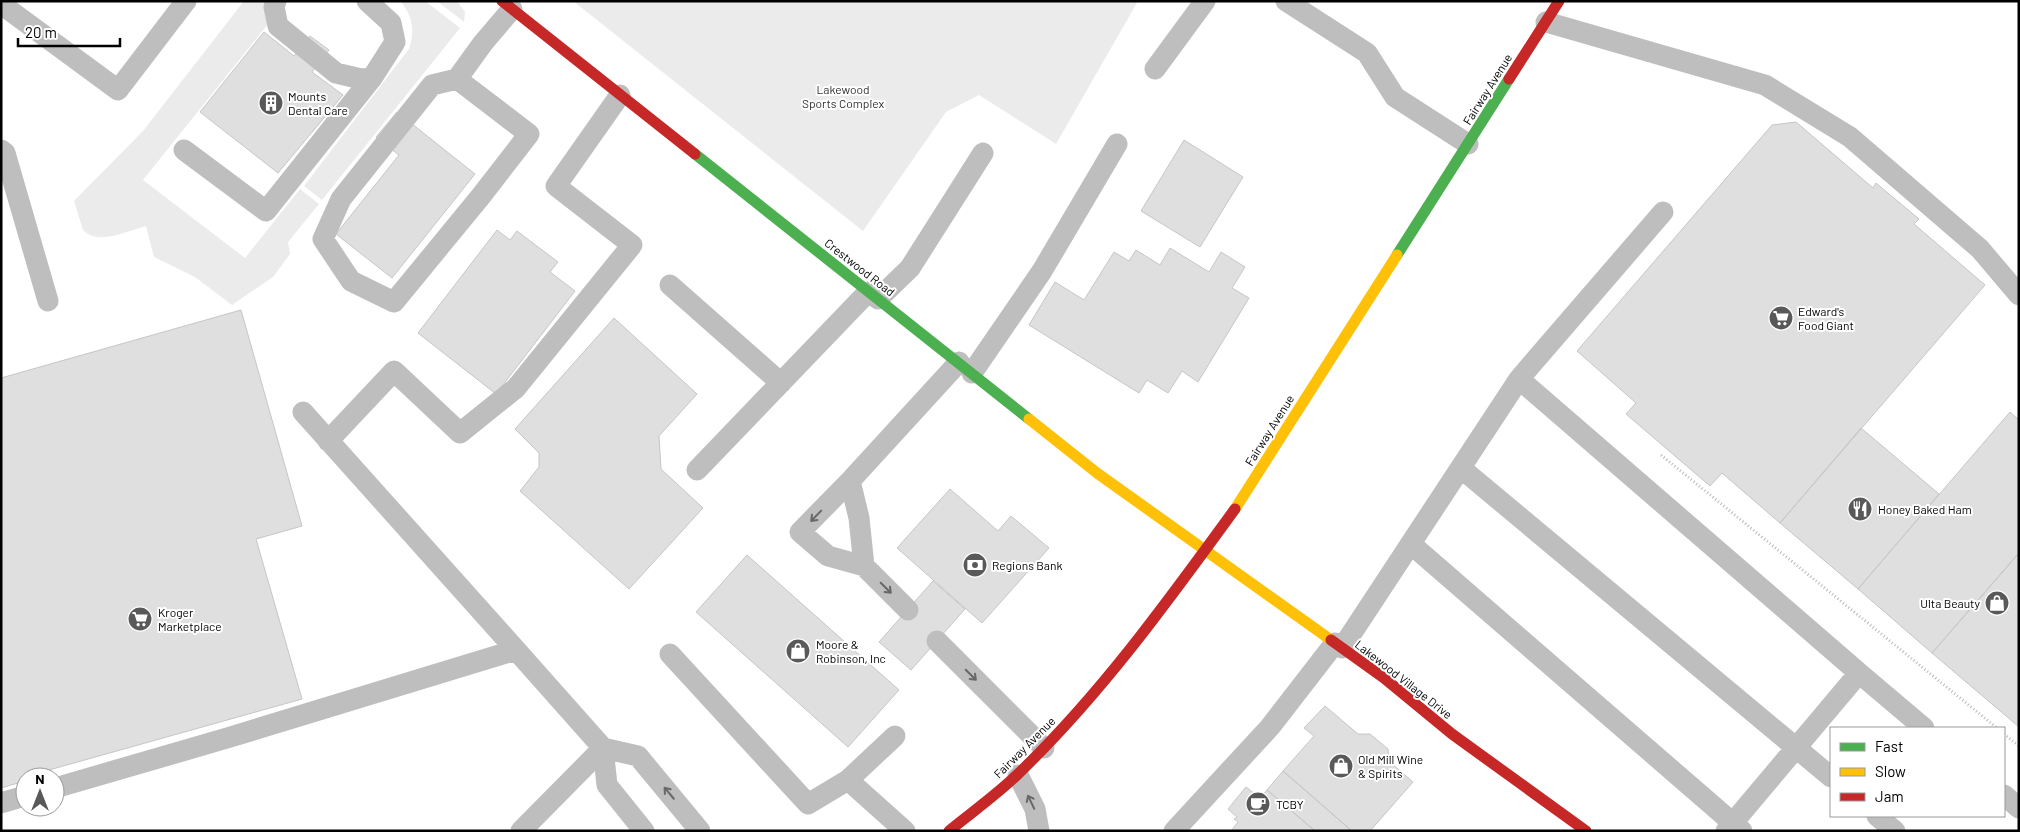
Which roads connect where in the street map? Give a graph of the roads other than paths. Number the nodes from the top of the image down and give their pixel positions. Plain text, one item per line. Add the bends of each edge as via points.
1 (186, 1) edge
2 (276, 1) edge
3 (367, 1) edge
4 (1205, 1) edge
5 (1286, 1) edge
6 (1559, 1) edge
7 (1, 4) edge
8 (507, 5) edge
9 (1546, 22) junction
10 (1155, 69) dead end
11 (372, 78) junction
12 (457, 79) junction
13 (620, 94) junction
14 (1117, 144) dead end
15 (1468, 144) junction
16 (1, 150) edge
17 (184, 150) dead end
18 (983, 153) dead end
19 (1663, 212) dead end
20 (670, 285) dead end
21 (873, 295) junction
22 (2019, 295) edge
23 (48, 301) dead end
24 (965, 368) junction
25 (1519, 379) junction
26 (781, 383) junction
27 (303, 412) dead end
28 (328, 441) junction
29 (1462, 469) junction
30 (697, 470) dead end
31 (850, 481) junction
32 (1412, 545) junction
33 (1206, 550) junction
34 (864, 566) junction
35 (908, 610) dead end
36 (937, 641) dead end
37 (1338, 646) junction
38 (516, 650) junction
39 (670, 654) dead end
40 (1859, 673) junction
41 (1923, 727) edge
42 (894, 736) dead end
43 (1796, 747) junction
44 (603, 748) junction
45 (1044, 748) junction
46 (1018, 775) junction
47 (1830, 776) edge
48 (848, 780) junction
49 (65, 785) edge
50 (2005, 796) edge
51 (15, 799) edge
52 (1, 803) edge
53 (2019, 808) edge
54 (1878, 817) edge
55 (1733, 828) edge
56 (521, 831) edge
57 (644, 831) edge
58 (700, 831) edge
59 (905, 831) edge
60 (949, 831) edge
61 (1039, 831) edge
62 (1174, 831) edge
63 (1586, 831) edge
64 (1895, 831) edge

1 - 7 lane via 118,90
2 - 11 lane via 278,26 336,74
3 - 11 lane via 391,23 395,42
4 - 10 lane
5 - 15 lane via 1367,53 1395,97
6 - 9 street, Fairway Avenue
8 - 12 lane
8 - 13 street, Crestwood Road
9 - 15 street, Fairway Avenue
9 - 22 lane via 1766,85 1850,137 1980,250
11 - 17 lane via 266,211
12 - 12 lane via 528,134 394,302 350,281 323,239 341,199 432,85
13 - 21 street, Crestwood Road
13 - 28 lane via 556,186 632,245 516,388 460,433 394,371
14 - 24 lane via 1042,271
15 - 33 street, Fairway Avenue via 1245,495
16 - 23 lane via 5,153
18 - 21 lane via 910,268
19 - 25 lane
20 - 26 lane
21 - 24 street, Crestwood Road
21 - 26 lane
24 - 31 lane
24 - 33 street, Crestwood Road via 1098,473
25 - 29 lane
25 - 40 lane
26 - 30 lane
27 - 28 lane
28 - 38 lane
29 - 32 lane
29 - 43 lane
31 - 34 lane via 859,518
31 -> 34 lane via 800,532 828,556
32 - 37 lane
32 - 55 lane
33 - 37 street, Lakewood Village Drive
33 - 45 street, Fairway Avenue via 1107,679
34 -> 35 lane
36 -> 45 lane
37 - 62 lane via 1270,727
37 - 63 street, Lakewood Village Drive
38 - 44 lane
38 - 49 lane
39 - 48 lane via 808,804
40 - 41 lane
40 - 43 lane
42 - 48 lane
43 - 47 lane
43 - 55 lane
44 - 56 lane
44 - 57 lane via 606,785
58 -> 44 lane via 638,756
45 - 46 street, Fairway Avenue
46 - 60 street, Fairway Avenue
61 -> 46 lane via 1035,809
48 - 59 lane
50 - 53 lane
51 - 52 lane
54 - 64 lane

